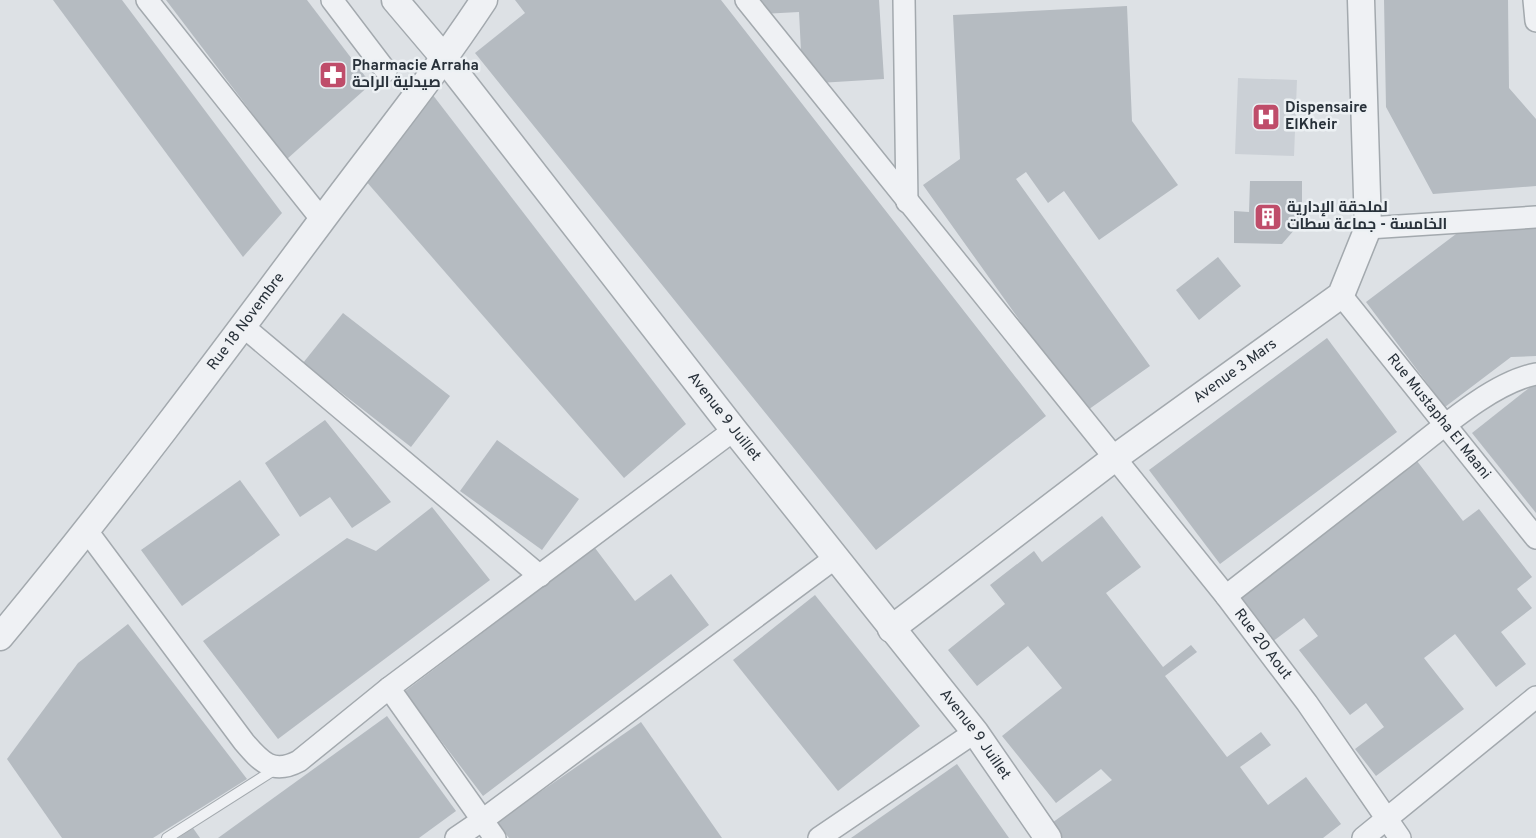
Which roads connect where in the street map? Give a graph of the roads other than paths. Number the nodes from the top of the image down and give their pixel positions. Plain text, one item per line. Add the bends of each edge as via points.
1 (147, 0) edge
2 (332, 0) edge
3 (395, 0) edge
4 (484, 0) edge
5 (746, 0) edge
6 (904, 0) edge
7 (1360, 0) edge
8 (1534, 0) edge
9 (1536, 21) edge
10 (445, 59) junction
11 (386, 71) dead end
12 (907, 202) junction
13 (1536, 217) edge
14 (322, 220) junction
15 (1368, 228) junction
16 (1341, 295) junction
17 (244, 327) junction
18 (1536, 374) edge
19 (1444, 427) junction
20 (734, 430) junction
21 (1116, 457) junction
22 (88, 531) junction
23 (1536, 538) edge
24 (835, 558) junction
25 (540, 576) junction
26 (1226, 596) junction
27 (891, 629) junction
28 (0, 638) edge
29 (389, 688) junction
30 (1536, 697) edge
31 (976, 732) junction
32 (278, 768) junction
33 (484, 820) junction
34 (1387, 820) junction
35 (167, 838) edge
36 (456, 838) edge
37 (495, 838) edge
38 (819, 838) edge
39 (1048, 838) edge
40 (1363, 838) edge
41 (1400, 838) edge

1 - 14 street
2 - 11 street
3 - 10 street, Avenue 9 Juillet
4 - 10 street, Rue 18 Novembre
5 - 12 street, Rue 20 Aout
6 - 12 street
7 - 15 street
8 - 9 street
10 - 14 street, Rue 18 Novembre
10 - 20 street, Avenue 9 Juillet
12 - 21 street, Rue 20 Aout
13 - 15 street
14 - 17 street, Rue 18 Novembre
15 - 16 street
16 - 19 street, Rue Mustapha El Maani
16 - 21 street, Avenue 3 Mars
17 - 22 street, Rue 18 Novembre
17 - 25 street
18 - 19 street via 1500,387
19 - 23 street, Rue Mustapha El Maani
19 - 26 street
20 - 24 street, Avenue 9 Juillet
20 - 25 street
21 - 26 street, Rue 20 Aout
21 - 27 street, Avenue 3 Mars
22 - 28 street, Rue 18 Novembre
22 - 32 street via 244,742 265,763
24 - 27 street, Avenue 9 Juillet
24 - 33 street
25 - 29 street
26 - 34 street, Rue 20 Aout via 1307,703
27 - 31 street, Avenue 9 Juillet
29 - 32 street via 300,761
29 - 33 street
30 - 34 street
31 - 38 street
31 - 39 street, Avenue 9 Juillet
32 - 35 lane
33 - 36 street
33 - 37 street
34 - 40 street
34 - 41 street, Rue 20 Aout

